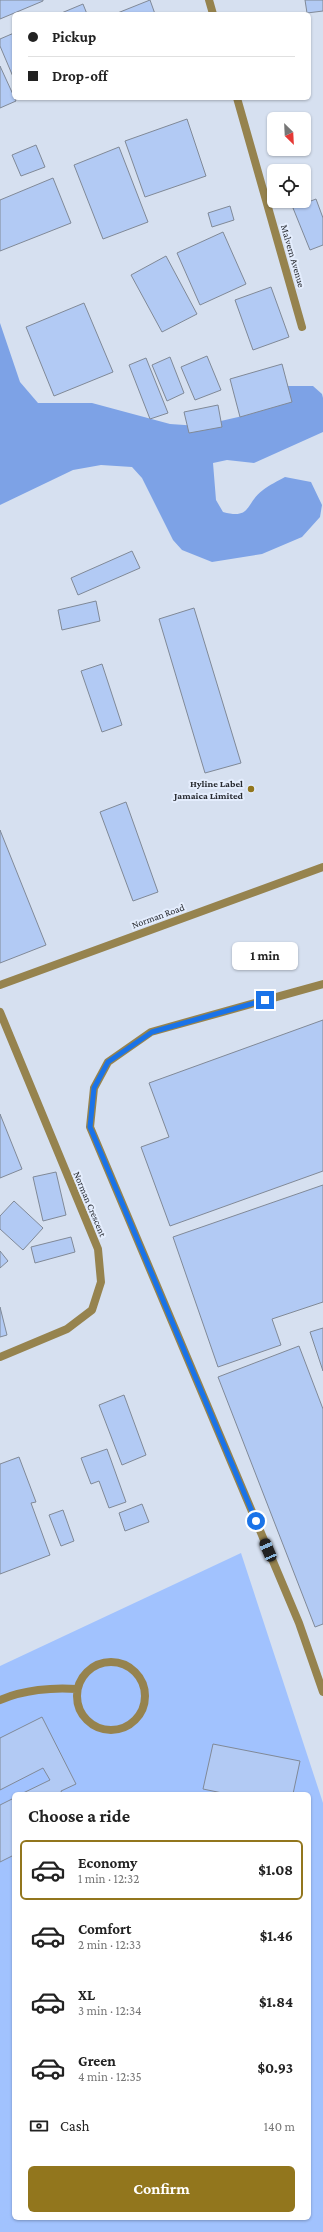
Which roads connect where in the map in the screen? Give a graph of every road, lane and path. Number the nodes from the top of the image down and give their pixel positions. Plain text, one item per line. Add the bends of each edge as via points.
1 (209, 0) edge
2 (212, 12) edge
3 (238, 100) edge
4 (302, 327) dead end
5 (323, 867) edge
6 (323, 984) edge
7 (0, 985) edge
8 (0, 1012) edge
9 (0, 1357) edge
10 (77, 1689) junction
11 (323, 1692) edge
12 (0, 1700) edge

1 - 2 street
3 - 4 street, Malvern Avenue
5 - 7 street, Norman Road
6 - 11 street via 152,1032 108,1062 94,1088 90,1127 299,1623
8 - 9 street, Norman Crescent via 98,1249 101,1282 92,1310 67,1329
10 - 10 street via 78,1707 88,1722 104,1731 122,1730 138,1720 146,1703 145,1685 135,1670 119,1662 100,1663 85,1673
10 - 12 street via 60,1688 11,1695

